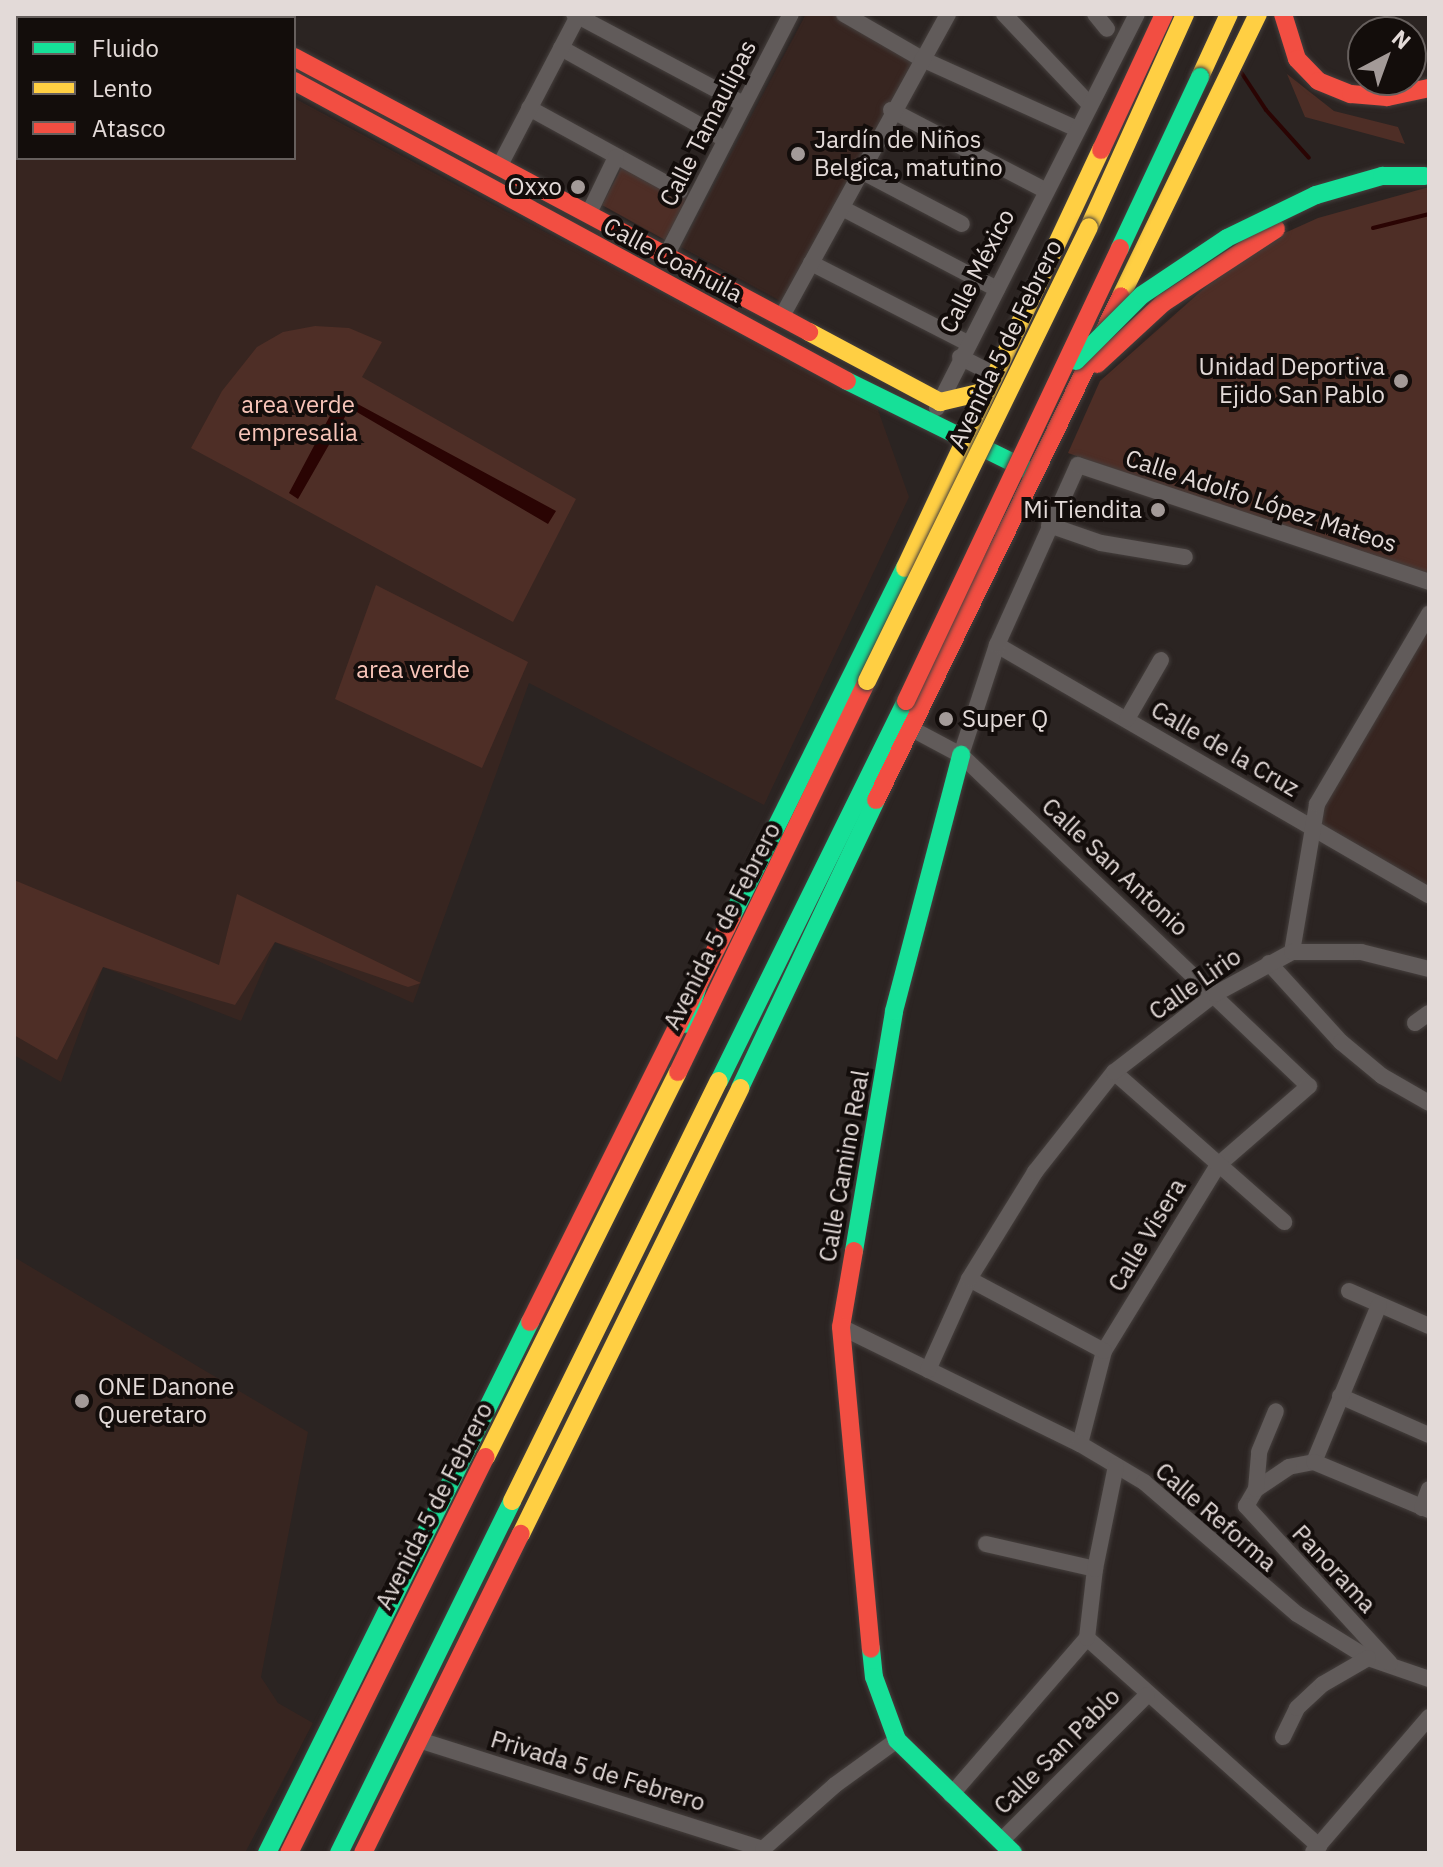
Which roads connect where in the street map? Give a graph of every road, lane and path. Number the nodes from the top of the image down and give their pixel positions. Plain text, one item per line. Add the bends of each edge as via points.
1 (791, 14) edge
2 (844, 14) edge
3 (948, 14) edge
4 (1004, 14) edge
5 (1095, 14) edge
6 (1137, 14) edge
7 (1164, 14) edge
8 (1185, 14) edge
9 (1229, 14) edge
10 (1258, 14) edge
11 (1283, 14) edge
12 (577, 15) edge
13 (1107, 29) dead end
14 (561, 48) junction
15 (296, 58) edge
16 (922, 59) junction
17 (296, 82) edge
18 (1429, 88) edge
19 (743, 104) junction
20 (1089, 104) junction
21 (529, 108) junction
22 (891, 110) junction
23 (1075, 128) junction
24 (723, 138) junction
25 (616, 157) junction
26 (500, 165) junction
27 (859, 170) junction
28 (1427, 176) edge
29 (1045, 190) junction
30 (680, 191) dead end
31 (842, 208) junction
32 (589, 213) junction
33 (962, 224) dead end
34 (667, 254) junction
35 (811, 263) junction
36 (997, 289) junction
37 (781, 318) junction
38 (964, 350) junction
39 (1064, 373) junction
40 (1083, 379) junction
41 (990, 382) junction
42 (940, 402) junction
43 (930, 424) junction
44 (965, 439) junction
45 (1078, 465) joint
46 (1034, 473) junction
47 (1049, 525) junction
48 (1185, 557) dead end
49 (1429, 582) edge
50 (1429, 614) edge
51 (997, 645) junction
52 (1161, 660) dead end
53 (1127, 719) junction
54 (912, 729) junction
55 (961, 755) junction
56 (1310, 827) junction
57 (1429, 895) edge
58 (1292, 952) junction
59 (1269, 963) junction
60 (1429, 969) edge
61 (700, 979) junction
62 (1215, 994) junction
63 (1429, 1013) edge
64 (1415, 1023) dead end
65 (733, 1057) junction
66 (1114, 1072) junction
67 (1309, 1086) joint
68 (666, 1089) junction
69 (1429, 1103) edge
70 (722, 1129) junction
71 (1218, 1165) junction
72 (1284, 1222) dead end
73 (969, 1279) junction
74 (1349, 1291) dead end
75 (637, 1300) junction
76 (1379, 1305) junction
77 (1429, 1326) edge
78 (841, 1327) junction
79 (540, 1346) junction
80 (1104, 1351) junction
81 (928, 1370) junction
82 (568, 1393) junction
83 (1340, 1396) junction
84 (1276, 1411) dead end
85 (1429, 1435) edge
86 (475, 1441) junction
87 (1080, 1444) junction
88 (1314, 1462) junction
89 (1116, 1466) junction
90 (1256, 1489) junction
91 (1429, 1489) edge
92 (1426, 1509) edge
93 (986, 1544) dead end
94 (1095, 1569) junction
95 (1087, 1638) junction
96 (1368, 1658) junction
97 (1390, 1663) junction
98 (1429, 1679) edge
99 (1147, 1695) junction
100 (1429, 1717) edge
101 (1283, 1737) dead end
102 (419, 1740) junction
103 (897, 1740) junction
104 (951, 1795) junction
105 (1007, 1847) edge
106 (1316, 1849) edge
107 (267, 1853) edge
108 (289, 1853) edge
109 (339, 1853) edge
110 (363, 1853) edge

1 - 19 street, Calle Tamaulipas
2 - 16 street
3 - 16 street
4 - 20 street
5 - 13 street
6 - 20 street, Calle México
7 - 41 main road, Avenida 5 de Febrero
8 - 68 main road, Avenida 5 de Febrero, bridge via 760,907
9 - 39 main road, bridge
10 - 40 main road
11 - 18 main road via 1297,59 1318,81 1351,94 1387,97
12 - 14 street
12 - 19 street
14 - 21 street
14 - 24 street
15 - 26 main road, Calle Coahuila
16 - 22 street
16 - 23 street
17 - 43 main road, Calle Coahuila
19 - 24 street, Calle Tamaulipas
20 - 23 street, Calle México
21 - 25 street
21 - 26 street
22 - 27 street
22 - 29 street
23 - 29 street, Calle México
24 - 34 street, Calle Tamaulipas
25 - 30 street
25 - 32 street
26 - 32 main road, Calle Coahuila
27 - 31 street
27 - 33 street
28 - 39 main road, bridge via 1382,176 1316,195 1227,238 1142,295
28 - 40 main road via 1337,200 1245,245 1140,320
29 - 36 street, Calle México
31 - 35 street
31 - 36 street
32 - 34 main road, Calle Coahuila
34 - 37 main road, Calle Coahuila
35 - 37 street
35 - 38 street
36 - 38 street, Calle México
37 - 42 main road, Calle Coahuila
38 - 41 street
38 - 42 street, Calle México
39 - 65 main road, bridge
40 - 46 main road
41 - 42 main road
41 - 44 main road, Avenida 5 de Febrero
42 - 43 street, Calle México
43 - 44 main road, Calle Coahuila
44 - 46 main road, Calle Coahuila
44 - 61 main road, Avenida 5 de Febrero
45 - 47 street, Calle Camino Real
45 - 49 street, Calle Adolfo López Mateos
46 - 54 main road
47 - 48 street via 1101,543
47 - 51 street, Calle Camino Real
50 - 56 street via 1317,804
51 - 53 street, Calle de la Cruz
51 - 55 street, Calle Camino Real
52 - 53 street
53 - 56 street, Calle de la Cruz
54 - 55 street, Calle San Antonio
54 - 70 main road
55 - 62 street, Calle San Antonio
55 - 78 main road, Calle Camino Real via 894,1011
56 - 57 street, Calle de la Cruz
56 - 58 street
58 - 59 street, Calle Lirio
58 - 60 street via 1361,952
59 - 62 street, Calle Lirio
59 - 69 street via 1341,1042 1382,1076
61 - 68 main road
61 - 86 main road, Avenida 5 de Febrero
62 - 66 street, Calle Lirio
62 - 67 street, Calle San Antonio
63 - 64 street
65 - 70 main road
65 - 82 main road
66 - 71 street
66 - 73 street, Calle Lirio via 1035,1172
67 - 71 street, Calle Visera
68 - 79 main road, Avenida 5 de Febrero
70 - 75 main road
71 - 72 street
71 - 80 street, Calle Visera
73 - 80 street
73 - 81 street, Calle Lirio
74 - 76 street
75 - 82 main road
75 - 102 main road
76 - 77 street
76 - 83 street
78 - 81 street, Calle Reforma
78 - 103 main road, Calle Camino Real via 874,1677
79 - 86 main road
79 - 108 main road, Avenida 5 de Febrero
80 - 87 street, Calle Visera
81 - 87 street, Calle Reforma
82 - 109 main road
83 - 85 street
83 - 88 street
84 - 90 street via 1259,1452
86 - 107 main road, Avenida 5 de Febrero
87 - 89 street, Calle Reforma
88 - 90 street via 1289,1467
88 - 92 street
89 - 94 street
89 - 96 street, Calle Reforma via 1203,1531 1263,1590
90 - 97 street, Panorama via 1246,1506
91 - 92 street
93 - 94 street
94 - 95 street
95 - 99 street
95 - 104 street
96 - 97 street, Calle Reforma
96 - 101 street via 1323,1684 1297,1708
97 - 98 street, Calle Reforma
99 - 105 street, Calle San Pablo
99 - 106 street
100 - 106 street
102 - 103 street, Privada 5 de Febrero via 763,1849 835,1785
102 - 110 main road
103 - 104 main road, Calle Camino Real
104 - 105 main road, Calle Camino Real

